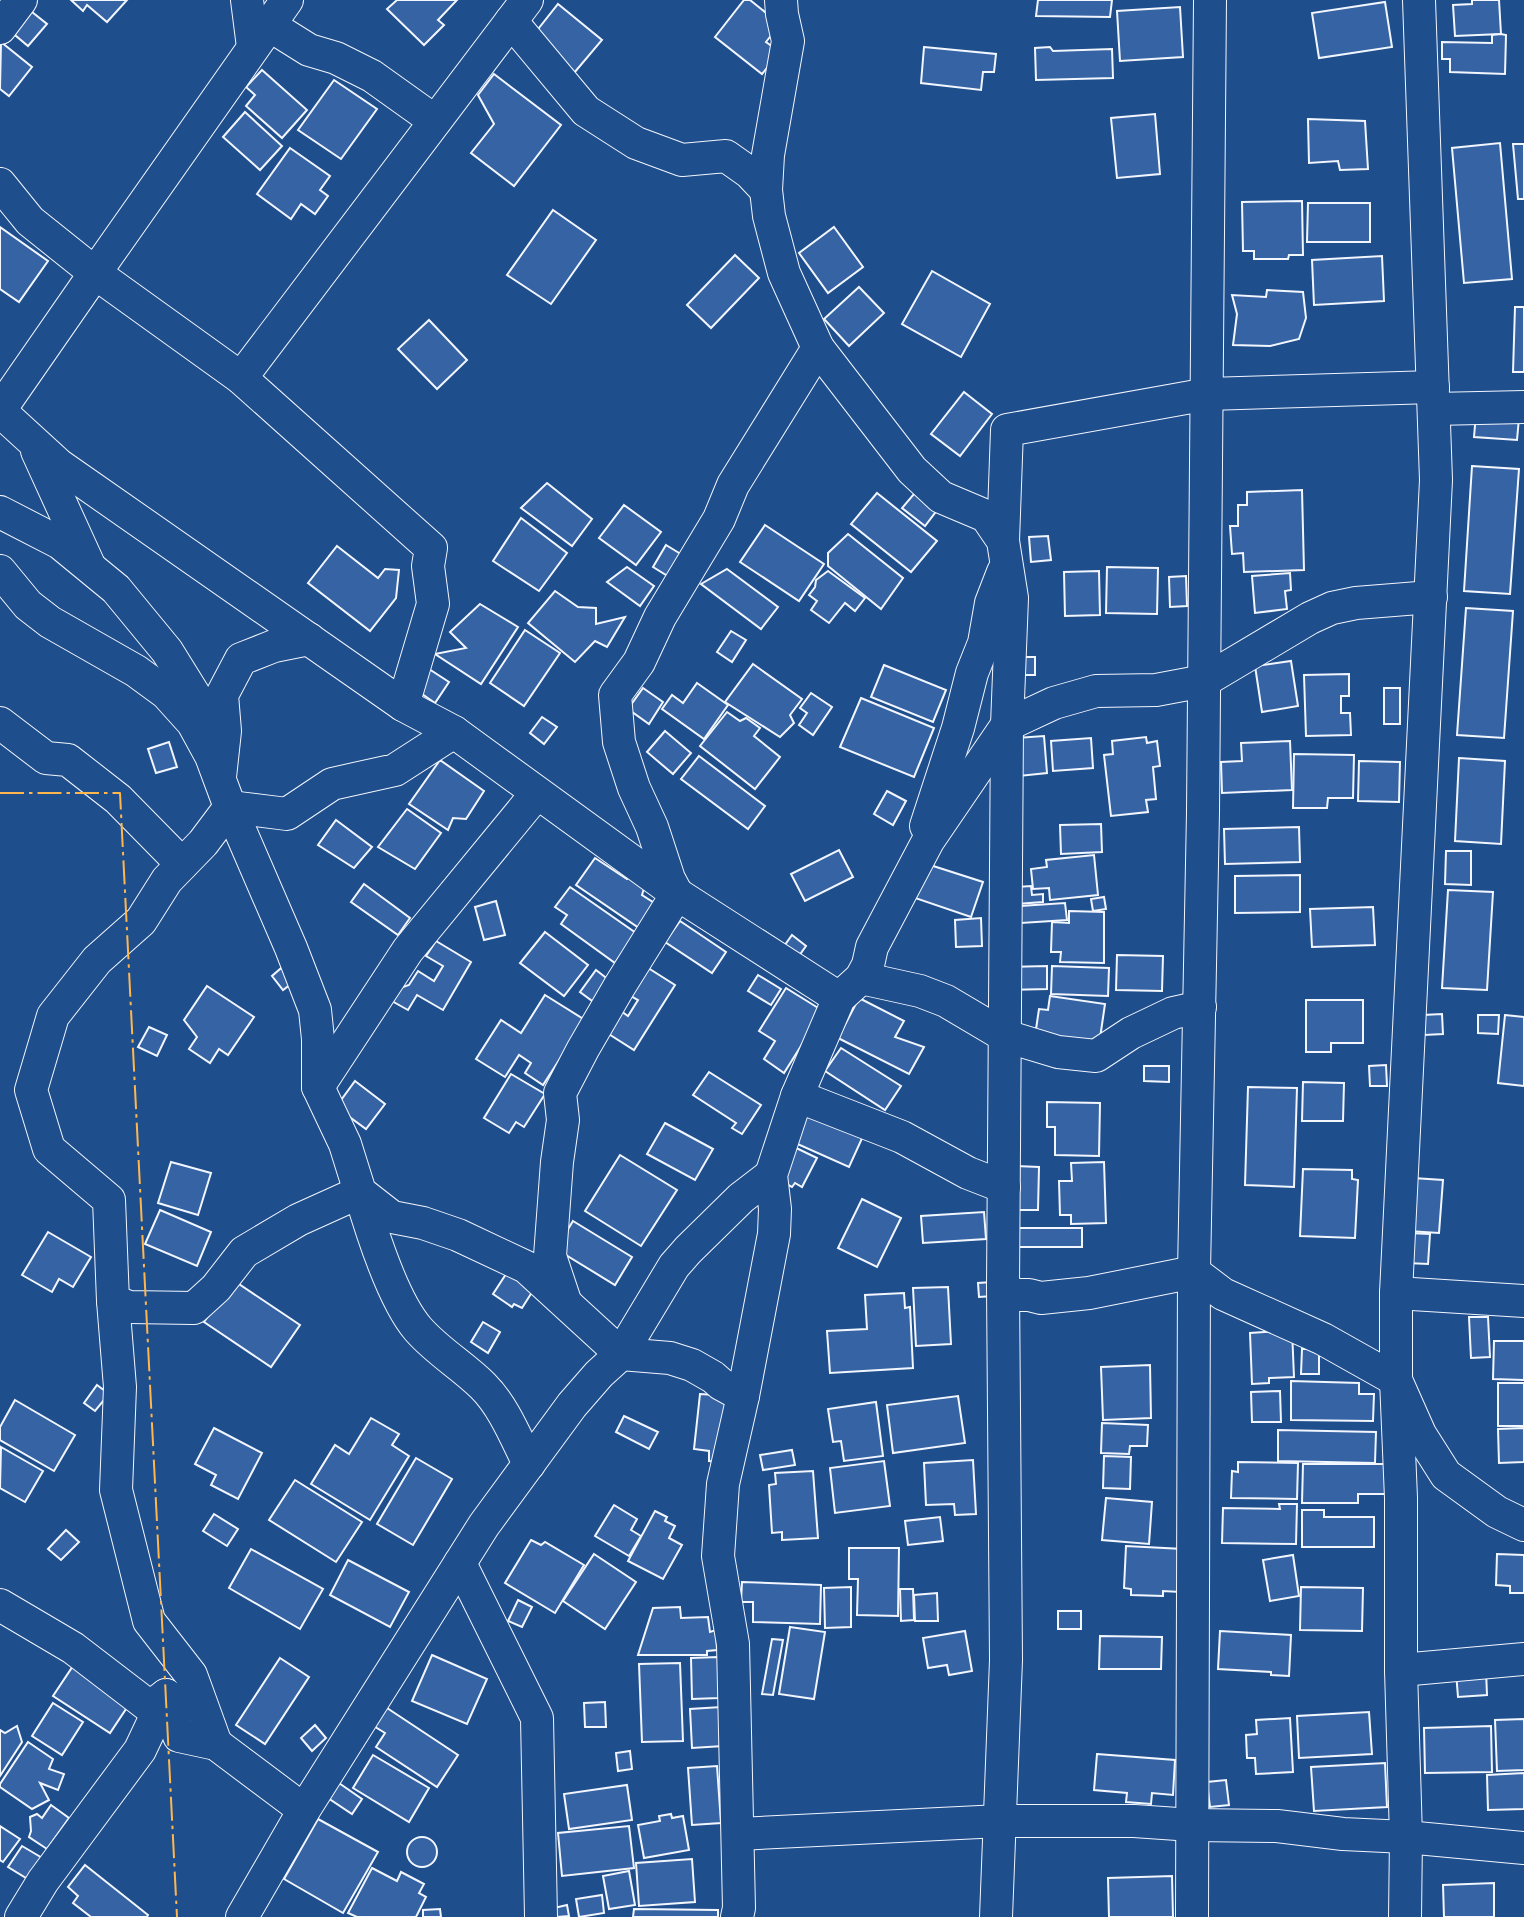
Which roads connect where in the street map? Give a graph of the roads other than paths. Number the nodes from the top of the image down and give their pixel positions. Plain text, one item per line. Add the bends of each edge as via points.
1 (21, 0) edge
2 (247, 0) edge
3 (781, 0) edge
4 (1210, 0) edge
5 (1419, 0) edge
6 (519, 11) edge
7 (270, 24) edge
8 (0, 28) edge
9 (435, 121) junction
10 (0, 184) edge
11 (766, 190) junction
12 (94, 273) junction
13 (818, 348) junction
14 (241, 379) junction
15 (1208, 394) junction
16 (1433, 398) junction
17 (1524, 407) edge
18 (0, 411) edge
19 (32, 440) junction
20 (0, 512) edge
21 (1005, 553) junction
22 (89, 567) junction
23 (0, 571) edge
24 (1431, 597) junction
25 (309, 639) junction
26 (1204, 681) junction
27 (403, 705) junction
28 (0, 723) edge
29 (1007, 725) junction
30 (454, 732) junction
31 (225, 793) junction
32 (537, 793) junction
33 (182, 864) junction
34 (913, 870) junction
35 (677, 894) junction
36 (850, 988) junction
37 (1199, 1007) junction
38 (1005, 1037) junction
39 (318, 1087) junction
40 (797, 1096) junction
41 (771, 1175) junction
42 (1004, 1187) junction
43 (360, 1192) junction
44 (1194, 1272) junction
45 (1003, 1287) junction
46 (1396, 1293) junction
47 (113, 1301) junction
48 (1524, 1301) edge
49 (566, 1303) junction
50 (621, 1354) junction
51 (1396, 1380) junction
52 (743, 1396) junction
53 (529, 1464) junction
54 (1524, 1525) edge
55 (460, 1563) junction
56 (0, 1605) edge
57 (1524, 1659) edge
58 (1401, 1670) junction
59 (166, 1695) junction
60 (216, 1744) junction
61 (304, 1810) junction
62 (1000, 1821) junction
63 (1192, 1825) junction
64 (738, 1835) junction
65 (1406, 1837) junction
66 (1524, 1848) edge
67 (21, 1917) edge
68 (242, 1917) edge
69 (541, 1917) edge
70 (737, 1917) edge
71 (996, 1917) edge
72 (1192, 1917) edge
73 (1405, 1917) edge

1 - 8 street
2 - 7 street
3 - 11 street via 788,41
4 - 15 street
5 - 16 street
6 - 9 street
6 - 11 street via 586,111 636,143 682,160 726,156
7 - 9 street via 309,50 372,76
7 - 12 street
9 - 14 street
10 - 12 street via 30,221
11 - 13 street via 784,273
12 - 14 street
12 - 18 street
13 - 21 street via 912,470 941,497 986,516
13 - 35 street via 733,485 719,519 660,617 639,662 615,695 619,742
14 - 27 street via 431,548 428,566 433,604
15 - 16 street
15 - 21 street via 1007,430
15 - 26 street
16 - 17 street
16 - 24 street via 1436,480
18 - 19 street
19 - 22 street
19 - 25 street via 59,465
20 - 22 street via 60,543
21 - 29 street via 1012,598
21 - 34 street via 984,643
22 - 31 street via 116,589 167,651 203,709
23 - 31 street via 28,605 50,622 166,693 193,723
24 - 26 street via 1332,608
24 - 46 street
25 - 27 street
25 - 31 street via 241,659 222,695
26 - 29 street via 1156,690 1096,691 1054,703
26 - 37 street
27 - 30 street
28 - 33 street via 46,758 68,760 98,783
29 - 34 street
29 - 38 street
30 - 31 street via 395,771 332,784 287,814
30 - 32 street
31 - 33 street via 203,843
31 - 39 street via 315,1010
32 - 35 street
32 - 39 street via 408,950
33 - 47 street via 141,921 97,960 53,1016 31,1090 49,1149 109,1200
34 - 36 street via 872,947 868,965
35 - 36 street
35 - 49 street via 560,1093 563,1120 550,1256
36 - 38 street via 920,991 946,1001
36 - 40 street
37 - 38 street via 1173,1013 1096,1056 1058,1052
37 - 44 street
38 - 42 street
39 - 43 street via 345,1144
40 - 41 street
40 - 42 street via 902,1137
41 - 50 street via 741,1198 674,1266
41 - 52 street via 774,1234
42 - 45 street
43 - 47 street via 298,1220 244,1252 194,1308 129,1307
43 - 49 street via 392,1217 458,1235 526,1267
43 - 53 street via 400,1300 418,1329 484,1387 507,1419
44 - 45 street via 1041,1298 1014,1295
44 - 51 street via 1223,1294 1324,1339
44 - 63 street
45 - 62 street via 1006,1660
46 - 48 street
46 - 51 street
47 - 60 street via 120,1387 116,1490 149,1621 191,1675
49 - 50 street
50 - 52 street via 692,1365
50 - 53 street via 572,1405
51 - 54 street via 1420,1434 1446,1475 1497,1512
51 - 58 street
52 - 64 street via 723,1484 718,1556 733,1644
53 - 55 street
55 - 61 street
55 - 69 street via 537,1718
56 - 59 street via 72,1648 150,1707
57 - 58 street
58 - 65 street
59 - 60 street via 180,1736
59 - 67 street via 139,1750
60 - 61 street
61 - 68 street
62 - 63 street
62 - 64 street
62 - 71 street
63 - 65 street via 1277,1826
63 - 72 street
64 - 70 street
65 - 66 street
65 - 73 street

